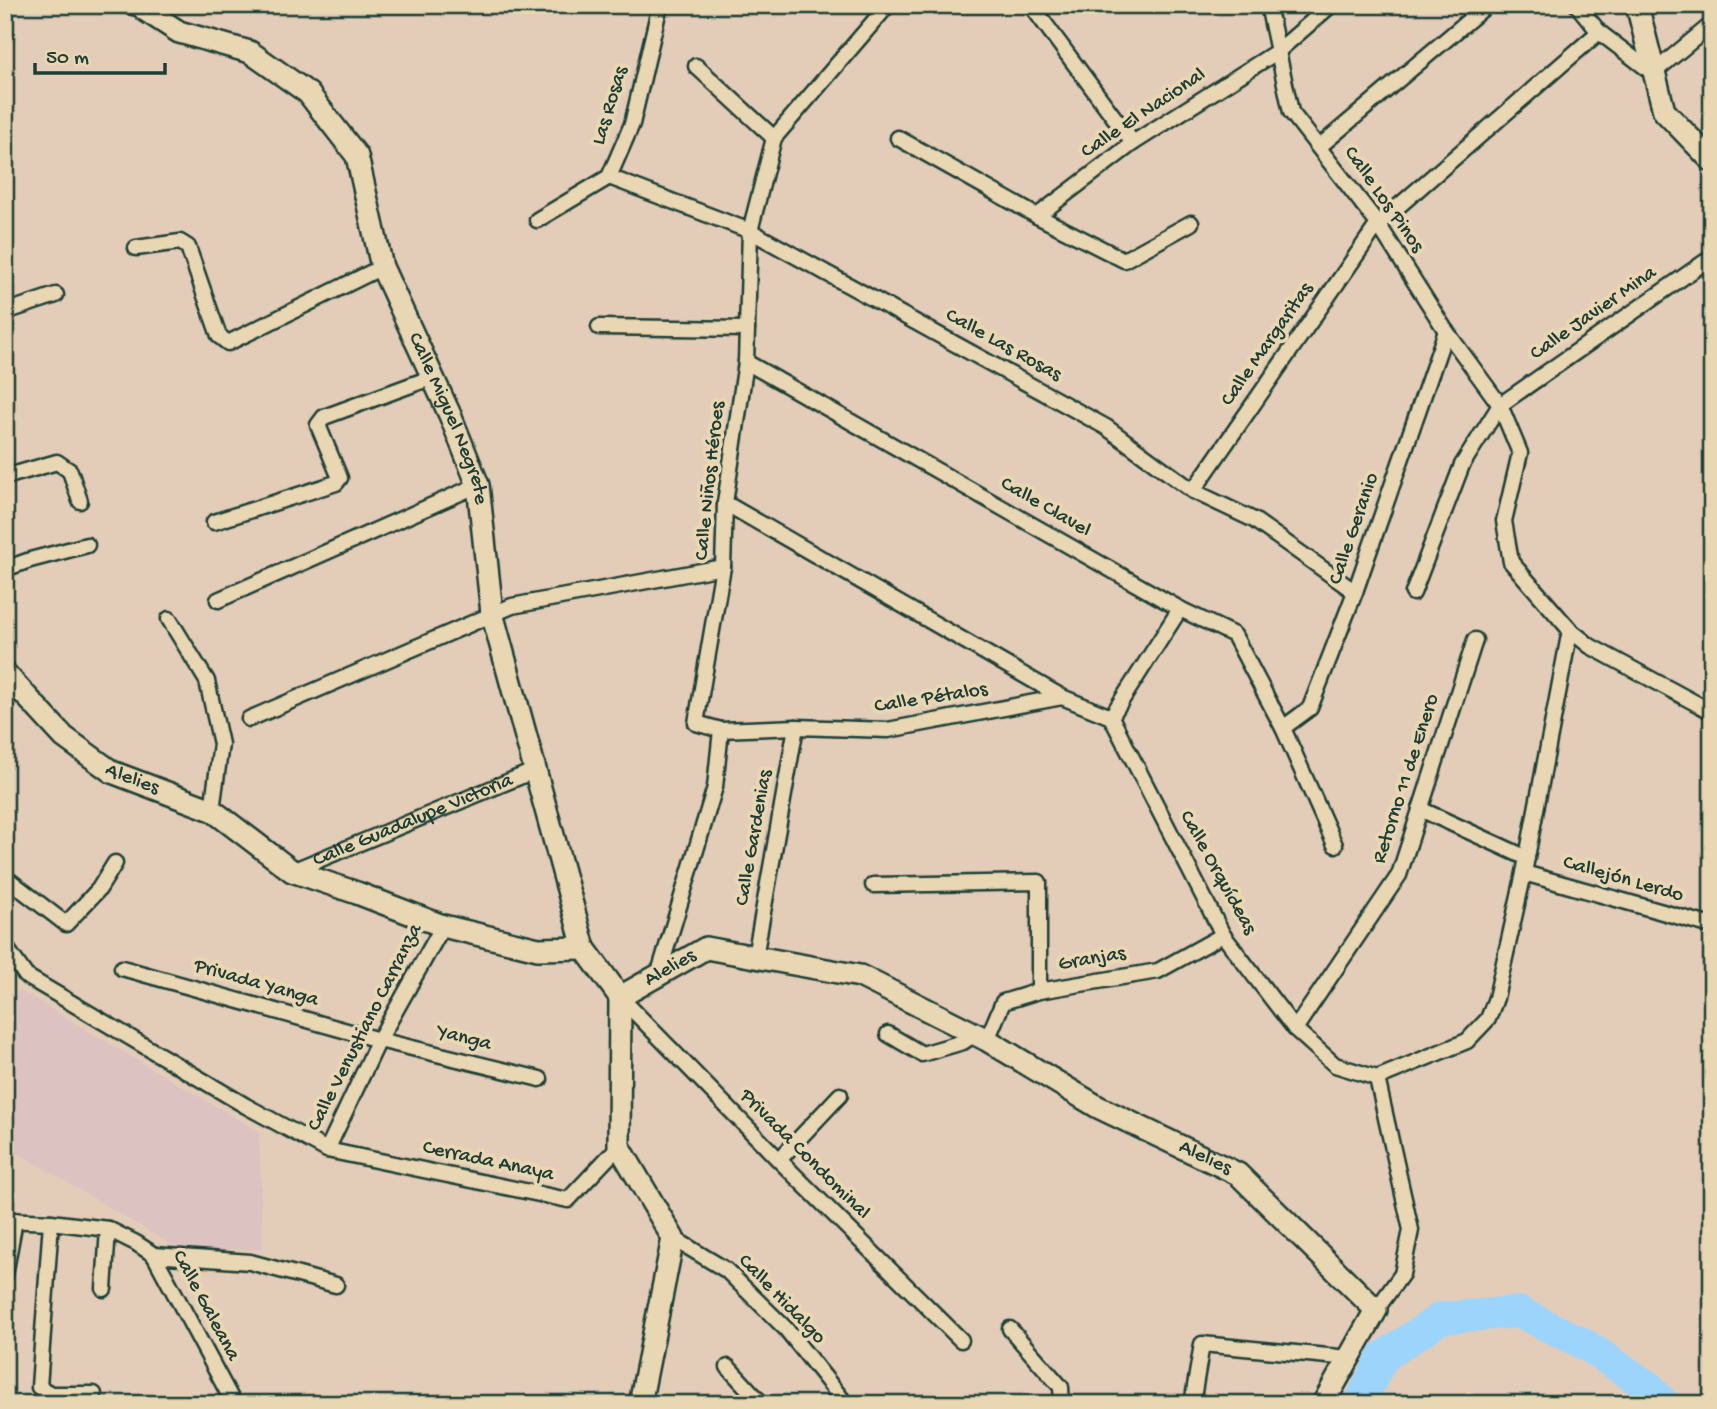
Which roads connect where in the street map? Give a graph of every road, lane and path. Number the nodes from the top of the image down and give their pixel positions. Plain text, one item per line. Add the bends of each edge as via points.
1 (660, 5) edge
2 (887, 5) edge
3 (1031, 5) edge
4 (1268, 5) edge
5 (1331, 5) edge
6 (1487, 5) edge
7 (1577, 5) edge
8 (1637, 5) edge
9 (138, 7) edge
10 (1712, 24) edge
11 (1598, 32) junction
12 (1278, 51) junction
13 (696, 66) dead end
14 (1653, 74) junction
15 (774, 138) junction
16 (898, 138) dead end
17 (1133, 143) junction
18 (1319, 147) junction
19 (1712, 161) edge
20 (610, 177) junction
21 (1037, 216) junction
22 (537, 220) dead end
23 (1191, 223) dead end
24 (1378, 224) junction
25 (750, 232) junction
26 (136, 248) dead end
27 (1712, 257) edge
28 (382, 267) junction
29 (56, 295) dead end
30 (5, 312) edge
31 (599, 327) dead end
32 (747, 329) junction
33 (1446, 331) junction
34 (746, 362) junction
35 (433, 377) junction
36 (1500, 405) junction
37 (5, 477) edge
38 (478, 485) junction
39 (1194, 491) junction
40 (80, 501) dead end
41 (725, 503) junction
42 (214, 522) dead end
43 (87, 545) dead end
44 (723, 567) junction
45 (5, 569) edge
46 (1355, 592) junction
47 (1413, 593) dead end
48 (218, 600) dead end
49 (1180, 609) junction
50 (492, 614) junction
51 (169, 619) dead end
52 (1570, 630) junction
53 (1475, 640) dead end
54 (5, 673) edge
55 (1062, 697) junction
56 (1712, 712) edge
57 (1111, 717) junction
58 (249, 719) dead end
59 (796, 727) junction
60 (1283, 728) junction
61 (721, 730) junction
62 (536, 771) junction
63 (1420, 809) junction
64 (212, 810) junction
65 (1335, 845) dead end
66 (1527, 858) junction
67 (115, 863) dead end
68 (292, 871) junction
69 (1524, 873) junction
70 (5, 877) edge
71 (873, 885) dead end
72 (443, 926) junction
73 (1712, 926) edge
74 (1223, 935) junction
75 (5, 946) edge
76 (584, 948) junction
77 (755, 957) junction
78 (122, 968) dead end
79 (658, 976) junction
80 (1039, 991) junction
81 (620, 997) junction
82 (1295, 1029) junction
83 (888, 1034) dead end
84 (981, 1037) junction
85 (379, 1040) junction
86 (1377, 1077) junction
87 (540, 1079) dead end
88 (840, 1096) dead end
89 (620, 1146) junction
90 (327, 1150) junction
91 (779, 1160) junction
92 (10, 1220) edge
93 (51, 1222) junction
94 (108, 1229) junction
95 (673, 1238) junction
96 (154, 1255) junction
97 (5, 1275) edge
98 (336, 1285) dead end
99 (104, 1289) dead end
100 (1377, 1310) junction
101 (1010, 1329) dead end
102 (961, 1340) dead end
103 (1349, 1358) junction
104 (728, 1367) dead end
105 (94, 1394) dead end
106 (234, 1404) edge
107 (640, 1404) edge
108 (762, 1404) edge
109 (846, 1404) edge
110 (1062, 1404) edge
111 (1192, 1404) edge
112 (1323, 1404) edge

1 - 20 street, Las Rosas via 632,124
2 - 15 street, Calle Niños Héroes
3 - 17 street
4 - 12 street, Calle Los Pinos
5 - 12 street, Calle El Nacional
6 - 18 street
7 - 11 street
8 - 14 street
9 - 28 street, Calle Miguel Negrete via 179,32 250,52 308,93 357,156
10 - 14 street
11 - 14 street
11 - 24 street, Calle Margaritas
12 - 17 street, Calle El Nacional
12 - 18 street, Calle Los Pinos via 1291,112
13 - 15 street
14 - 19 street via 1664,111
15 - 25 street, Calle Niños Héroes
16 - 21 street
17 - 21 street, Calle El Nacional
18 - 24 street, Calle Los Pinos
20 - 22 street, Las Rosas
20 - 25 street, Calle Las Rosas
21 - 23 street via 1124,260
24 - 33 street, Calle Los Pinos
24 - 39 street, Calle Margaritas
25 - 32 street, Calle Niños Héroes
25 - 39 street, Calle Las Rosas via 1106,427
26 - 28 street via 180,242 188,247 219,336 228,343
27 - 36 street, Calle Javier Mina
28 - 35 street, Calle Miguel Negrete
29 - 30 street
31 - 32 street
32 - 34 street, Calle Niños Héroes
33 - 36 street, Calle Los Pinos
33 - 46 street, Calle Geranio
34 - 41 street, Calle Niños Héroes
34 - 49 street, Calle Clavel
35 - 38 street, Calle Miguel Negrete
35 - 42 street via 324,417 318,425 341,478 336,483
36 - 47 street via 1462,465
36 - 52 street, Calle Los Pinos via 1520,453 1504,521 1511,562
37 - 40 street via 57,462 70,471
38 - 48 street
38 - 50 street, Calle Miguel Negrete
39 - 46 street, Calle Las Rosas via 1254,520
41 - 44 street, Calle Niños Héroes
41 - 55 street
43 - 45 street
44 - 50 street via 512,606
44 - 61 street, Calle Niños Héroes via 696,723
46 - 60 street, Calle Geranio via 1310,708
49 - 57 street
49 - 60 street, Calle Clavel via 1234,635
50 - 58 street
50 - 62 street, Calle Miguel Negrete
51 - 64 street via 207,681 221,744
52 - 56 street, Calle Los Pinos via 1590,646
52 - 66 street
53 - 63 street, Retorno 11 de Enero
54 - 64 street, Alelies via 64,737 111,772
55 - 57 street
55 - 59 street, Calle Pétalos via 888,730
57 - 74 street, Calle Orquídeas
59 - 61 street, Calle Pétalos
59 - 77 street, Calle Gardenias
60 - 65 street, Calle Clavel
61 - 79 street via 715,788
62 - 68 street, Calle Guadalupe Victoria
62 - 76 street, Calle Miguel Negrete
63 - 66 street
63 - 82 street, Retorno 11 de Enero via 1399,875
64 - 68 street, Alelies
66 - 69 street
67 - 70 street via 99,889 66,924
68 - 72 street, Alelies
69 - 73 street, Callejón Lerdo
69 - 86 street via 1488,1019 1467,1041
71 - 80 street via 1039,882
72 - 76 street, Alelies via 538,949
72 - 85 street, Calle Venustiano Carranza
74 - 80 street, Granjas via 1158,971
74 - 82 street, Calle Orquídeas
75 - 90 street via 26,976
76 - 81 street, Alelies
77 - 79 street, Alelies via 706,948
77 - 84 street, Alelies via 860,976
78 - 85 street, Privada Yanga
79 - 81 street, Alelies
80 - 84 street, Granjas via 1003,1002
81 - 89 street
81 - 91 street, Privada Condominal
82 - 86 street, Calle Orquídeas via 1335,1065
83 - 84 street via 922,1054
84 - 100 street, Alelies via 1098,1107 1238,1174
85 - 87 street, Yanga
85 - 90 street, Calle Venustiano Carranza
86 - 100 street via 1411,1230 1402,1274
88 - 91 street
89 - 90 street, Cerrada Anaya via 568,1200
89 - 95 street
91 - 102 street, Privada Condominal
92 - 93 street, Calle Galeana
92 - 97 street
93 - 94 street, Calle Galeana
93 - 105 street via 39,1387 51,1394
94 - 96 street, Calle Galeana
94 - 99 street
95 - 107 street
95 - 109 street, Calle Hidalgo via 726,1270 786,1329
96 - 98 street via 250,1262
96 - 106 street, Calle Galeana
100 - 103 street
101 - 110 street via 1061,1387
103 - 111 street via 1202,1344
103 - 112 street
104 - 108 street

